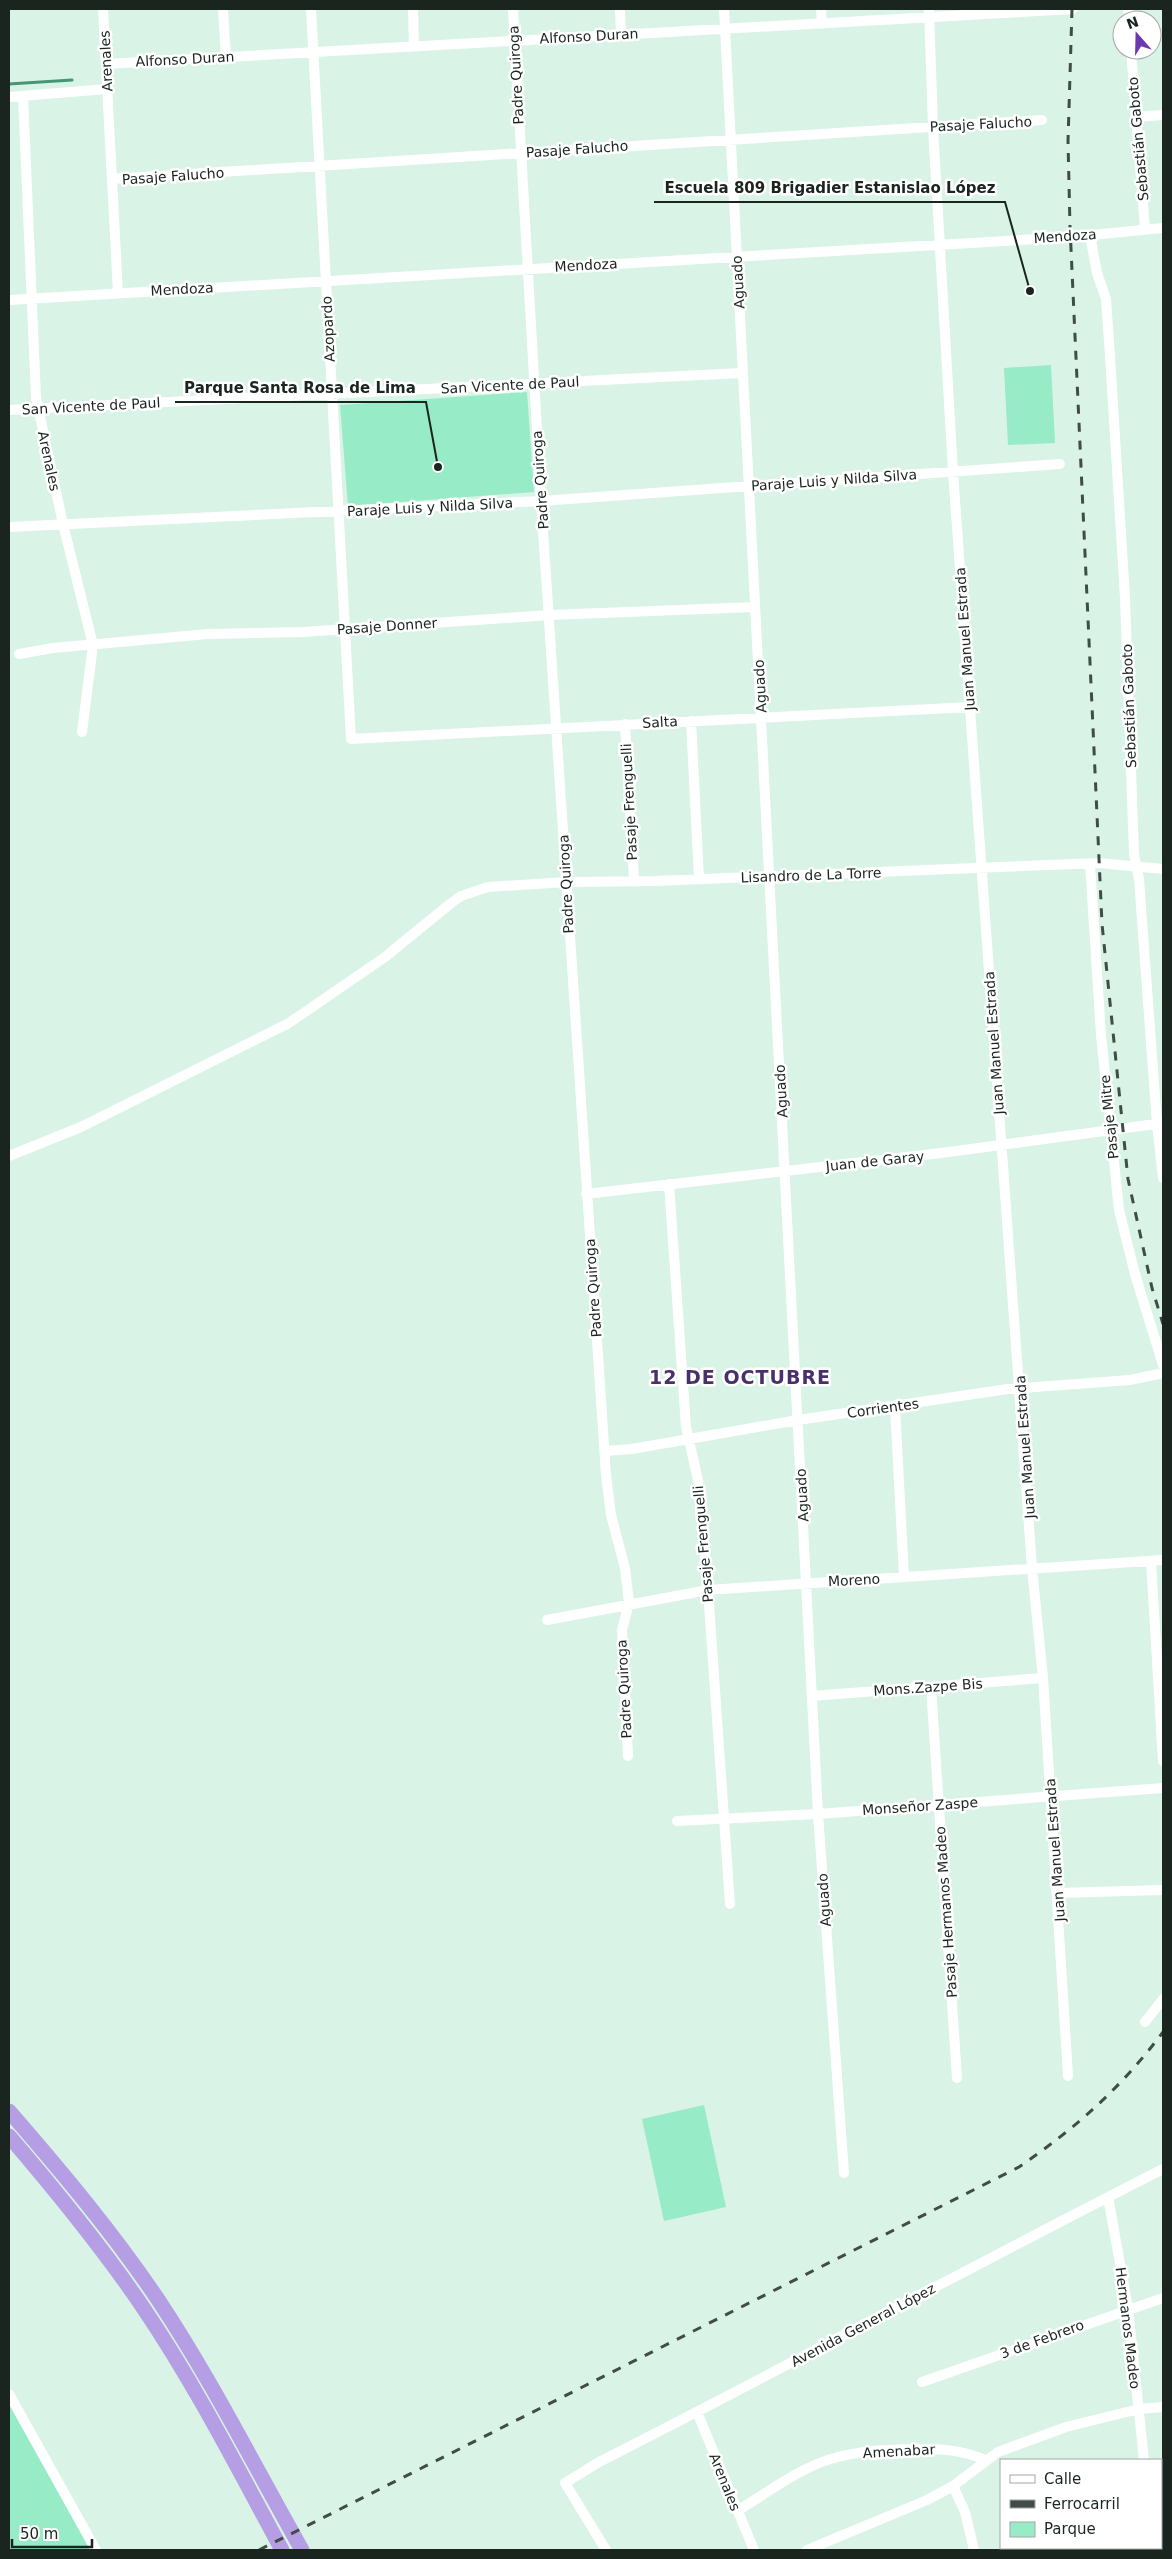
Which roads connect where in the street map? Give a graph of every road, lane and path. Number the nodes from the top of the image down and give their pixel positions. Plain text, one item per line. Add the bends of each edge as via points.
1 (103, 9) edge
2 (223, 9) edge
3 (311, 9) edge
4 (412, 9) edge
5 (513, 9) edge
6 (620, 9) edge
7 (724, 9) edge
8 (821, 9) edge
9 (1072, 9) edge
10 (1014, 10) edge
11 (929, 13) edge
12 (822, 24) junction
13 (724, 28) junction
14 (621, 34) junction
15 (514, 40) junction
16 (414, 45) junction
17 (313, 52) junction
18 (226, 57) junction
19 (1132, 60) edge
20 (106, 64) junction
21 (107, 89) junction
22 (23, 96) junction
23 (9, 97) edge
24 (1163, 115) edge
25 (1135, 117) junction
26 (1042, 120) dead end
27 (933, 127) junction
28 (730, 140) junction
29 (520, 153) junction
30 (320, 166) junction
31 (112, 179) junction
32 (1163, 228) edge
33 (1145, 229) junction
34 (1090, 235) junction
35 (941, 243) junction
36 (736, 256) junction
37 (527, 269) junction
38 (326, 280) junction
39 (118, 292) junction
40 (32, 298) junction
41 (9, 300) edge
42 (742, 373) junction
43 (534, 384) junction
44 (332, 394) junction
45 (38, 409) junction
46 (9, 410) edge
47 (1060, 464) dead end
48 (953, 472) junction
49 (749, 486) junction
50 (541, 501) junction
51 (338, 512) junction
52 (63, 524) junction
53 (9, 527) edge
54 (756, 607) junction
55 (550, 615) junction
56 (345, 630) junction
57 (92, 644) junction
58 (19, 654) dead end
59 (970, 707) junction
60 (761, 717) junction
61 (691, 721) junction
62 (624, 724) junction
63 (556, 727) junction
64 (82, 732) dead end
65 (351, 739) joint
66 (1090, 864) junction
67 (982, 867) junction
68 (1135, 868) junction
69 (1163, 869) edge
70 (770, 876) junction
71 (699, 879) junction
72 (634, 880) junction
73 (567, 882) junction
74 (1160, 1123) edge
75 (1110, 1130) junction
76 (1001, 1144) junction
77 (9, 1156) edge
78 (785, 1171) junction
79 (1163, 1178) edge
80 (669, 1184) junction
81 (586, 1194) junction
82 (1163, 1364) edge
83 (1163, 1373) edge
84 (1021, 1390) junction
85 (895, 1406) junction
86 (798, 1420) junction
87 (689, 1439) junction
88 (605, 1451) junction
89 (1163, 1560) edge
90 (1151, 1561) junction
91 (1032, 1568) junction
92 (904, 1577) junction
93 (807, 1583) junction
94 (708, 1590) junction
95 (629, 1603) junction
96 (547, 1620) dead end
97 (1043, 1678) junction
98 (931, 1687) junction
99 (812, 1696) junction
100 (628, 1756) dead end
101 (1163, 1761) edge
102 (1163, 1788) edge
103 (1051, 1796) junction
104 (939, 1805) junction
105 (818, 1814) junction
106 (724, 1818) junction
107 (677, 1821) dead end
108 (1163, 1890) edge
109 (1058, 1893) junction
110 (730, 1904) dead end
111 (1163, 1999) edge
112 (1145, 2022) dead end
113 (1068, 2076) dead end
114 (957, 2078) dead end
115 (9, 2111) edge
116 (9, 2136) edge
117 (1163, 2169) edge
118 (844, 2173) dead end
119 (1108, 2197) junction
120 (1163, 2298) edge
121 (1128, 2308) junction
122 (922, 2382) dead end
123 (9, 2394) edge
124 (1163, 2406) edge
125 (1139, 2409) junction
126 (697, 2412) junction
127 (1144, 2459) edge
128 (985, 2460) junction
129 (953, 2486) junction
130 (736, 2511) junction
131 (96, 2550) edge
132 (282, 2550) edge
133 (302, 2550) edge
134 (606, 2550) edge
135 (754, 2550) edge
136 (807, 2550) edge
137 (974, 2550) edge

1 - 20 street, Arenales
2 - 18 street
3 - 17 street, Azopardo
4 - 16 street
5 - 15 street, Padre Quiroga
6 - 14 street
7 - 13 street, Aguado
8 - 12 street
9 - 10 street, Alfonso Duran
10 - 11 street, Alfonso Duran
11 - 12 street, Alfonso Duran
11 - 27 street, Juan Manuel Estrada
12 - 13 street, Alfonso Duran
13 - 14 street, Alfonso Duran
13 - 28 street, Aguado
14 - 15 street, Alfonso Duran
15 - 16 street, Alfonso Duran
15 - 29 street, Padre Quiroga
16 - 17 street, Alfonso Duran
17 - 18 street, Alfonso Duran
17 - 30 street, Azopardo
18 - 20 street, Alfonso Duran
19 - 25 street, Sebastián Gaboto
20 - 21 street, Arenales
21 - 22 street
21 - 31 street, Arenales
22 - 23 street
22 - 40 street, Arenales
24 - 25 street
25 - 33 street, Sebastián Gaboto
26 - 27 street, Pasaje Falucho
27 - 28 street, Pasaje Falucho
27 - 35 street, Juan Manuel Estrada
28 - 29 street, Pasaje Falucho
28 - 36 street, Aguado
29 - 30 street, Pasaje Falucho
29 - 37 street, Padre Quiroga
30 - 31 street, Pasaje Falucho
30 - 38 street, Azopardo
31 - 39 street, Arenales
32 - 33 street, Mendoza
33 - 34 street, Mendoza
34 - 35 street, Mendoza
34 - 68 street, Sebastián Gaboto via 1106,299 1122,534
35 - 36 street, Mendoza
35 - 48 street, Juan Manuel Estrada
36 - 37 street, Mendoza
36 - 42 street, Aguado
37 - 38 street, Mendoza
37 - 43 street, Padre Quiroga
38 - 39 street, Mendoza
38 - 44 street, Azopardo
39 - 40 street, Mendoza
40 - 41 street, Mendoza
40 - 45 street, Arenales
42 - 43 street, San Vicente de Paul
42 - 49 street, Aguado
43 - 44 street, San Vicente de Paul
43 - 50 street, Padre Quiroga
44 - 45 street, San Vicente de Paul
44 - 51 street, Azopardo
45 - 46 street, San Vicente de Paul
45 - 52 street, Arenales
47 - 48 street, Paraje Luis y Nilda Silva
48 - 49 street, Paraje Luis y Nilda Silva
48 - 59 street, Juan Manuel Estrada
49 - 50 street, Paraje Luis y Nilda Silva
49 - 54 street, Aguado
50 - 51 street, Paraje Luis y Nilda Silva
50 - 55 street, Padre Quiroga
51 - 52 street, Paraje Luis y Nilda Silva
51 - 56 street, Azopardo
52 - 53 street, Paraje Luis y Nilda Silva
52 - 57 street, Arenales
54 - 55 street, Pasaje Donner
54 - 60 street, Aguado
55 - 56 street, Pasaje Donner
55 - 63 street, Padre Quiroga
56 - 57 street, Pasaje Donner via 208,634
56 - 65 street, Azopardo
57 - 58 street, Pasaje Donner
57 - 64 street, Arenales
59 - 60 street, Salta
59 - 67 street, Juan Manuel Estrada
60 - 61 street, Salta
60 - 70 street, Aguado
61 - 62 street, Salta
61 - 71 street
62 - 63 street, Salta
62 - 72 street, Pasaje Frenguelli
63 - 65 street, Salta
63 - 73 street, Padre Quiroga
66 - 67 street, Lisandro de La Torre
66 - 68 street, Lisandro de La Torre
66 - 75 street, Pasaje Mitre
67 - 70 street, Lisandro de La Torre
67 - 76 street, Juan Manuel Estrada
68 - 69 street, Lisandro de La Torre
68 - 74 street, Sebastián Gaboto via 1139,879
70 - 71 street, Lisandro de La Torre
70 - 78 street, Aguado
71 - 72 street, Lisandro de La Torre
72 - 73 street, Lisandro de La Torre
73 - 77 street, Lisandro de La Torre via 488,887 461,896 385,957 289,1023 81,1127
73 - 81 street, Padre Quiroga
74 - 75 street, Juan de Garay
74 - 79 street, Sebastián Gaboto
75 - 76 street, Juan de Garay
75 - 82 street, Pasaje Mitre via 1124,1234
76 - 78 street, Juan de Garay
76 - 84 street, Juan Manuel Estrada
78 - 80 street, Juan de Garay
78 - 86 street, Aguado
80 - 81 street, Juan de Garay
80 - 87 street, Pasaje Frenguelli
81 - 88 street, Padre Quiroga
83 - 84 street, Corrientes via 1130,1380
84 - 85 street, Corrientes
84 - 91 street, Juan Manuel Estrada
85 - 86 street, Corrientes
85 - 92 street
86 - 87 street, Corrientes
86 - 93 street, Aguado
87 - 88 street, Corrientes
87 - 94 street, Pasaje Frenguelli via 698,1480
88 - 95 street, Padre Quiroga via 612,1515 625,1568
89 - 90 street, Moreno
90 - 91 street, Moreno
90 - 101 street
91 - 92 street, Moreno
91 - 97 street, Juan Manuel Estrada
92 - 93 street, Moreno
93 - 94 street, Moreno
93 - 99 street, Aguado
94 - 95 street, Moreno
94 - 106 street, Pasaje Frenguelli
95 - 96 street, Moreno
95 - 100 street, Padre Quiroga via 622,1630
97 - 98 street, Mons.Zazpe Bis
97 - 103 street, Juan Manuel Estrada
98 - 99 street, Mons.Zazpe Bis
98 - 104 street, Pasaje Hermanos Madeo
99 - 105 street, Aguado
102 - 103 street, Monseñor Zaspe
103 - 104 street, Monseñor Zaspe
103 - 109 street, Juan Manuel Estrada
104 - 105 street, Monseñor Zaspe
104 - 114 street, Pasaje Hermanos Madeo
105 - 106 street, Monseñor Zaspe
105 - 118 street, Aguado
106 - 107 street, Monseñor Zaspe
106 - 110 street, Pasaje Frenguelli
108 - 109 street
109 - 113 street, Juan Manuel Estrada
111 - 112 street
115 - 133 highway via 67,2178 159,2301
116 - 132 highway via 101,2246 145,2311
117 - 119 street, Avenida General López
119 - 121 street, Hermanos Madeo
119 - 126 street, Avenida General López
120 - 121 street, 3 de Febrero
121 - 122 street, 3 de Febrero
121 - 125 street, Hermanos Madeo
123 - 131 street
124 - 125 street
125 - 127 street, Hermanos Madeo
125 - 128 street via 1066,2427 998,2452
126 - 130 street, Arenales
126 - 134 street, Avenida General López via 565,2483
128 - 129 street
128 - 130 street, Amenabar via 956,2450 938,2449 875,2450 837,2457
129 - 136 street
129 - 137 street via 965,2512
130 - 135 street, Arenales

